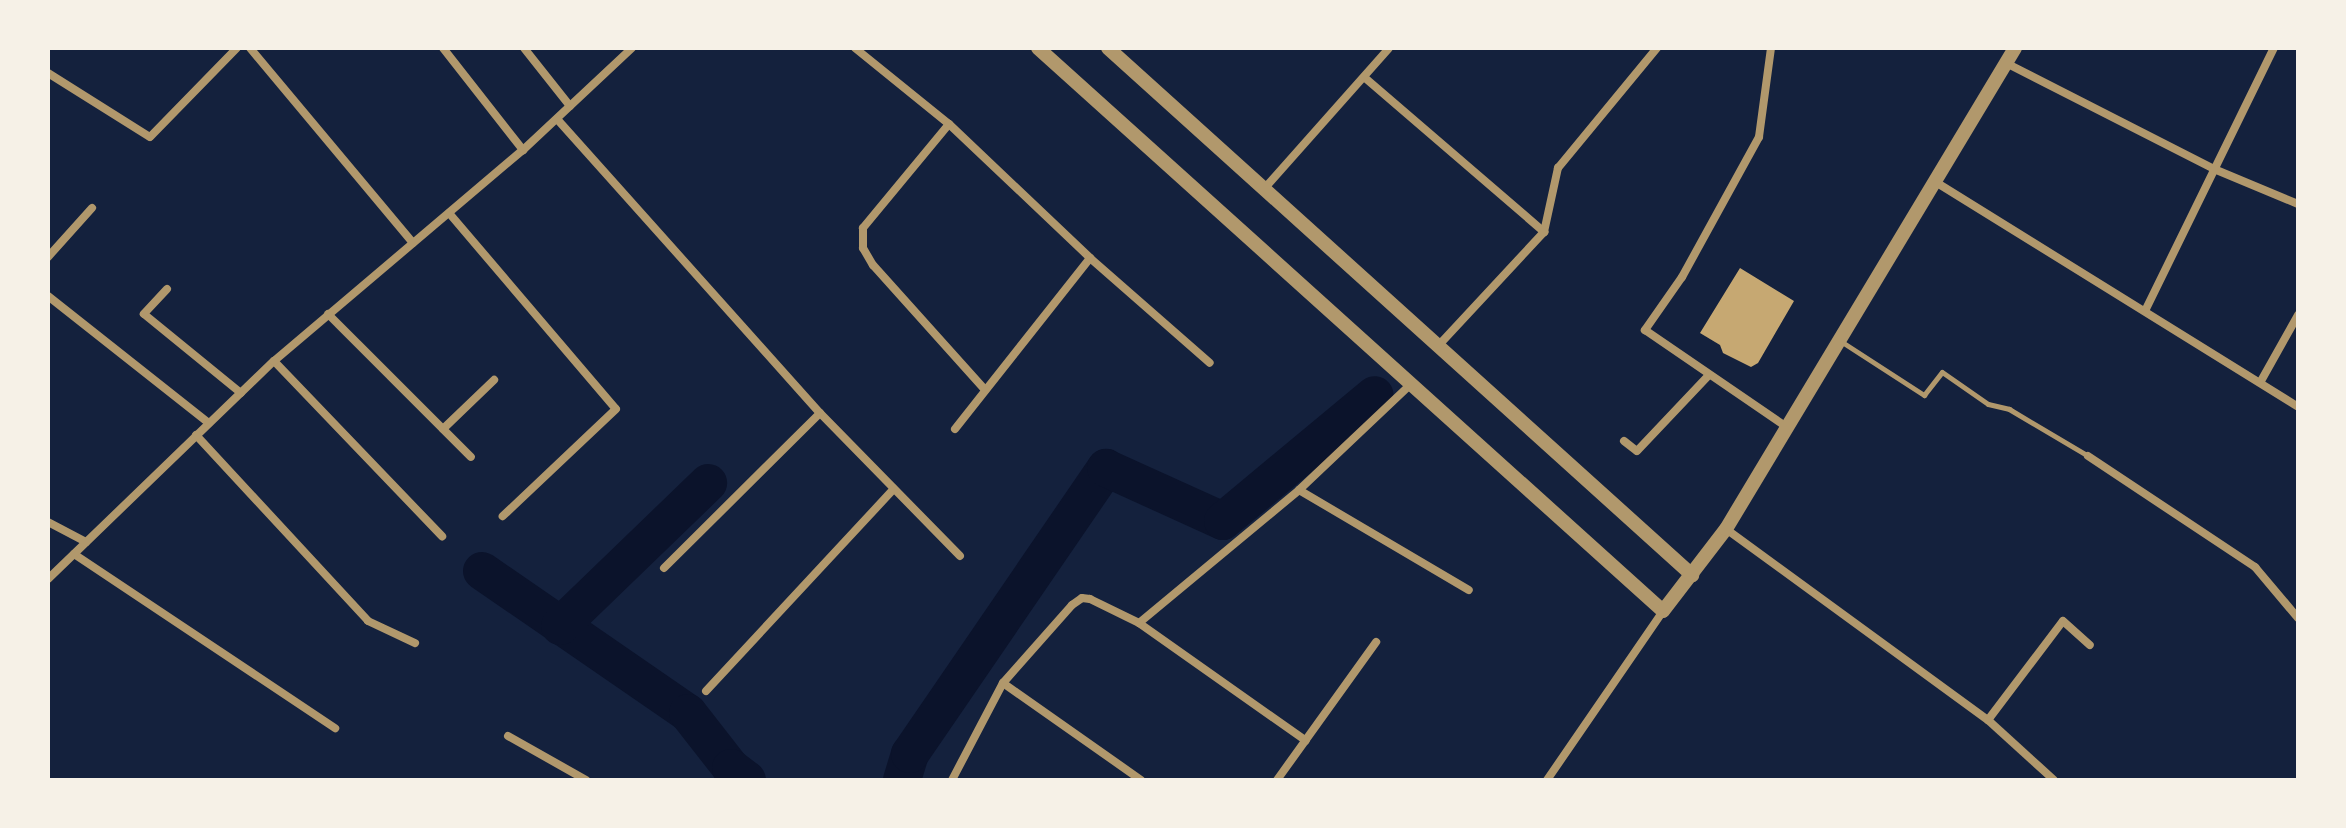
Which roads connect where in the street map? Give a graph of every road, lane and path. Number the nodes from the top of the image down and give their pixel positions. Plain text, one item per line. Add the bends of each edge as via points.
1 (237, 48) edge
2 (250, 48) edge
3 (443, 48) edge
4 (524, 48) edge
5 (632, 48) edge
6 (855, 48) edge
7 (1038, 48) edge
8 (1108, 48) edge
9 (1657, 48) edge
10 (1771, 48) edge
11 (2015, 48) edge
12 (2274, 48) edge
13 (1383, 50) edge
14 (2006, 63) junction
15 (48, 73) edge
16 (1364, 77) junction
17 (570, 106) junction
18 (557, 119) junction
19 (949, 124) junction
20 (523, 150) junction
21 (2214, 169) junction
22 (1934, 181) junction
23 (1264, 189) junction
24 (2298, 204) edge
25 (92, 208) dead end
26 (449, 213) junction
27 (1544, 232) junction
28 (413, 243) junction
29 (48, 257) edge
30 (1090, 258) junction
31 (167, 289) dead end
32 (52, 299) edge
33 (48, 310) edge
34 (2145, 311) junction
35 (328, 314) junction
36 (2298, 315) edge
37 (1838, 339) junction
38 (1438, 346) junction
39 (274, 361) junction
40 (1210, 363) dead end
41 (1708, 376) junction
42 (494, 380) dead end
43 (2261, 381) junction
44 (1411, 384) junction
45 (985, 390) junction
46 (241, 393) junction
47 (2298, 407) edge
48 (820, 413) junction
49 (209, 423) junction
50 (1785, 426) junction
51 (443, 429) junction
52 (955, 429) dead end
53 (196, 435) junction
54 (1624, 441) dead end
55 (2088, 456) joint
56 (471, 457) dead end
57 (894, 489) junction
58 (1299, 490) junction
59 (503, 516) dead end
60 (48, 522) edge
61 (1726, 529) junction
62 (442, 536) dead end
63 (86, 542) junction
64 (74, 554) junction
65 (960, 556) dead end
66 (664, 568) dead end
67 (1692, 575) junction
68 (48, 579) edge
69 (1469, 590) dead end
70 (1663, 611) junction
71 (2298, 618) edge
72 (1139, 623) junction
73 (1376, 642) dead end
74 (415, 643) dead end
75 (2090, 645) dead end
76 (1003, 683) junction
77 (706, 691) dead end
78 (1988, 720) junction
79 (335, 728) dead end
80 (508, 736) dead end
81 (1306, 741) junction
82 (586, 780) edge
83 (952, 780) edge
84 (1141, 780) edge
85 (1277, 780) edge
86 (1547, 780) edge
87 (2054, 780) edge

1 - 15 street via 150,137
2 - 28 street
3 - 20 street
4 - 17 street
5 - 17 street
6 - 19 street
7 - 44 street
8 - 23 street
9 - 27 street via 1558,168
10 - 41 street via 1759,137 1682,277 1645,330
11 - 14 street
12 - 21 street
13 - 16 street
14 - 21 street
14 - 22 street
16 - 23 street
16 - 27 street
17 - 18 street
18 - 20 street
18 - 48 street
19 - 30 street
19 - 45 street via 863,228 863,248
20 - 26 street
21 - 24 street
21 - 34 street
22 - 34 street
22 - 37 street
23 - 38 street
25 - 29 street
26 - 28 street
26 - 59 street via 616,409
27 - 38 street
28 - 35 street
30 - 40 street
30 - 45 street
31 - 46 street via 144,314
32 - 33 street
32 - 49 street
34 - 43 street
35 - 39 street
35 - 51 street
36 - 43 street
37 - 50 street
37 - 55 lane via 1924,395 1942,372 1988,404 2009,409
38 - 67 street
39 - 46 street
39 - 62 street
41 - 50 street
41 - 54 street via 1637,451
42 - 51 street
43 - 47 street
44 - 58 street
44 - 70 street
45 - 52 street
46 - 49 street
48 - 57 street
48 - 66 street
49 - 53 street
50 - 61 street
51 - 56 street
53 - 63 street
53 - 74 street via 368,621
55 - 71 street via 2255,567
57 - 65 street
57 - 77 street
58 - 69 street
58 - 72 street
60 - 63 street
61 - 67 street
61 - 78 street
63 - 64 street
64 - 68 street
64 - 79 street
67 - 70 street
70 - 86 street
72 - 76 street via 1082,598
72 - 81 street
73 - 81 street
75 - 78 street via 2063,621
76 - 83 street
76 - 84 street
78 - 87 street
80 - 82 street
81 - 85 street

